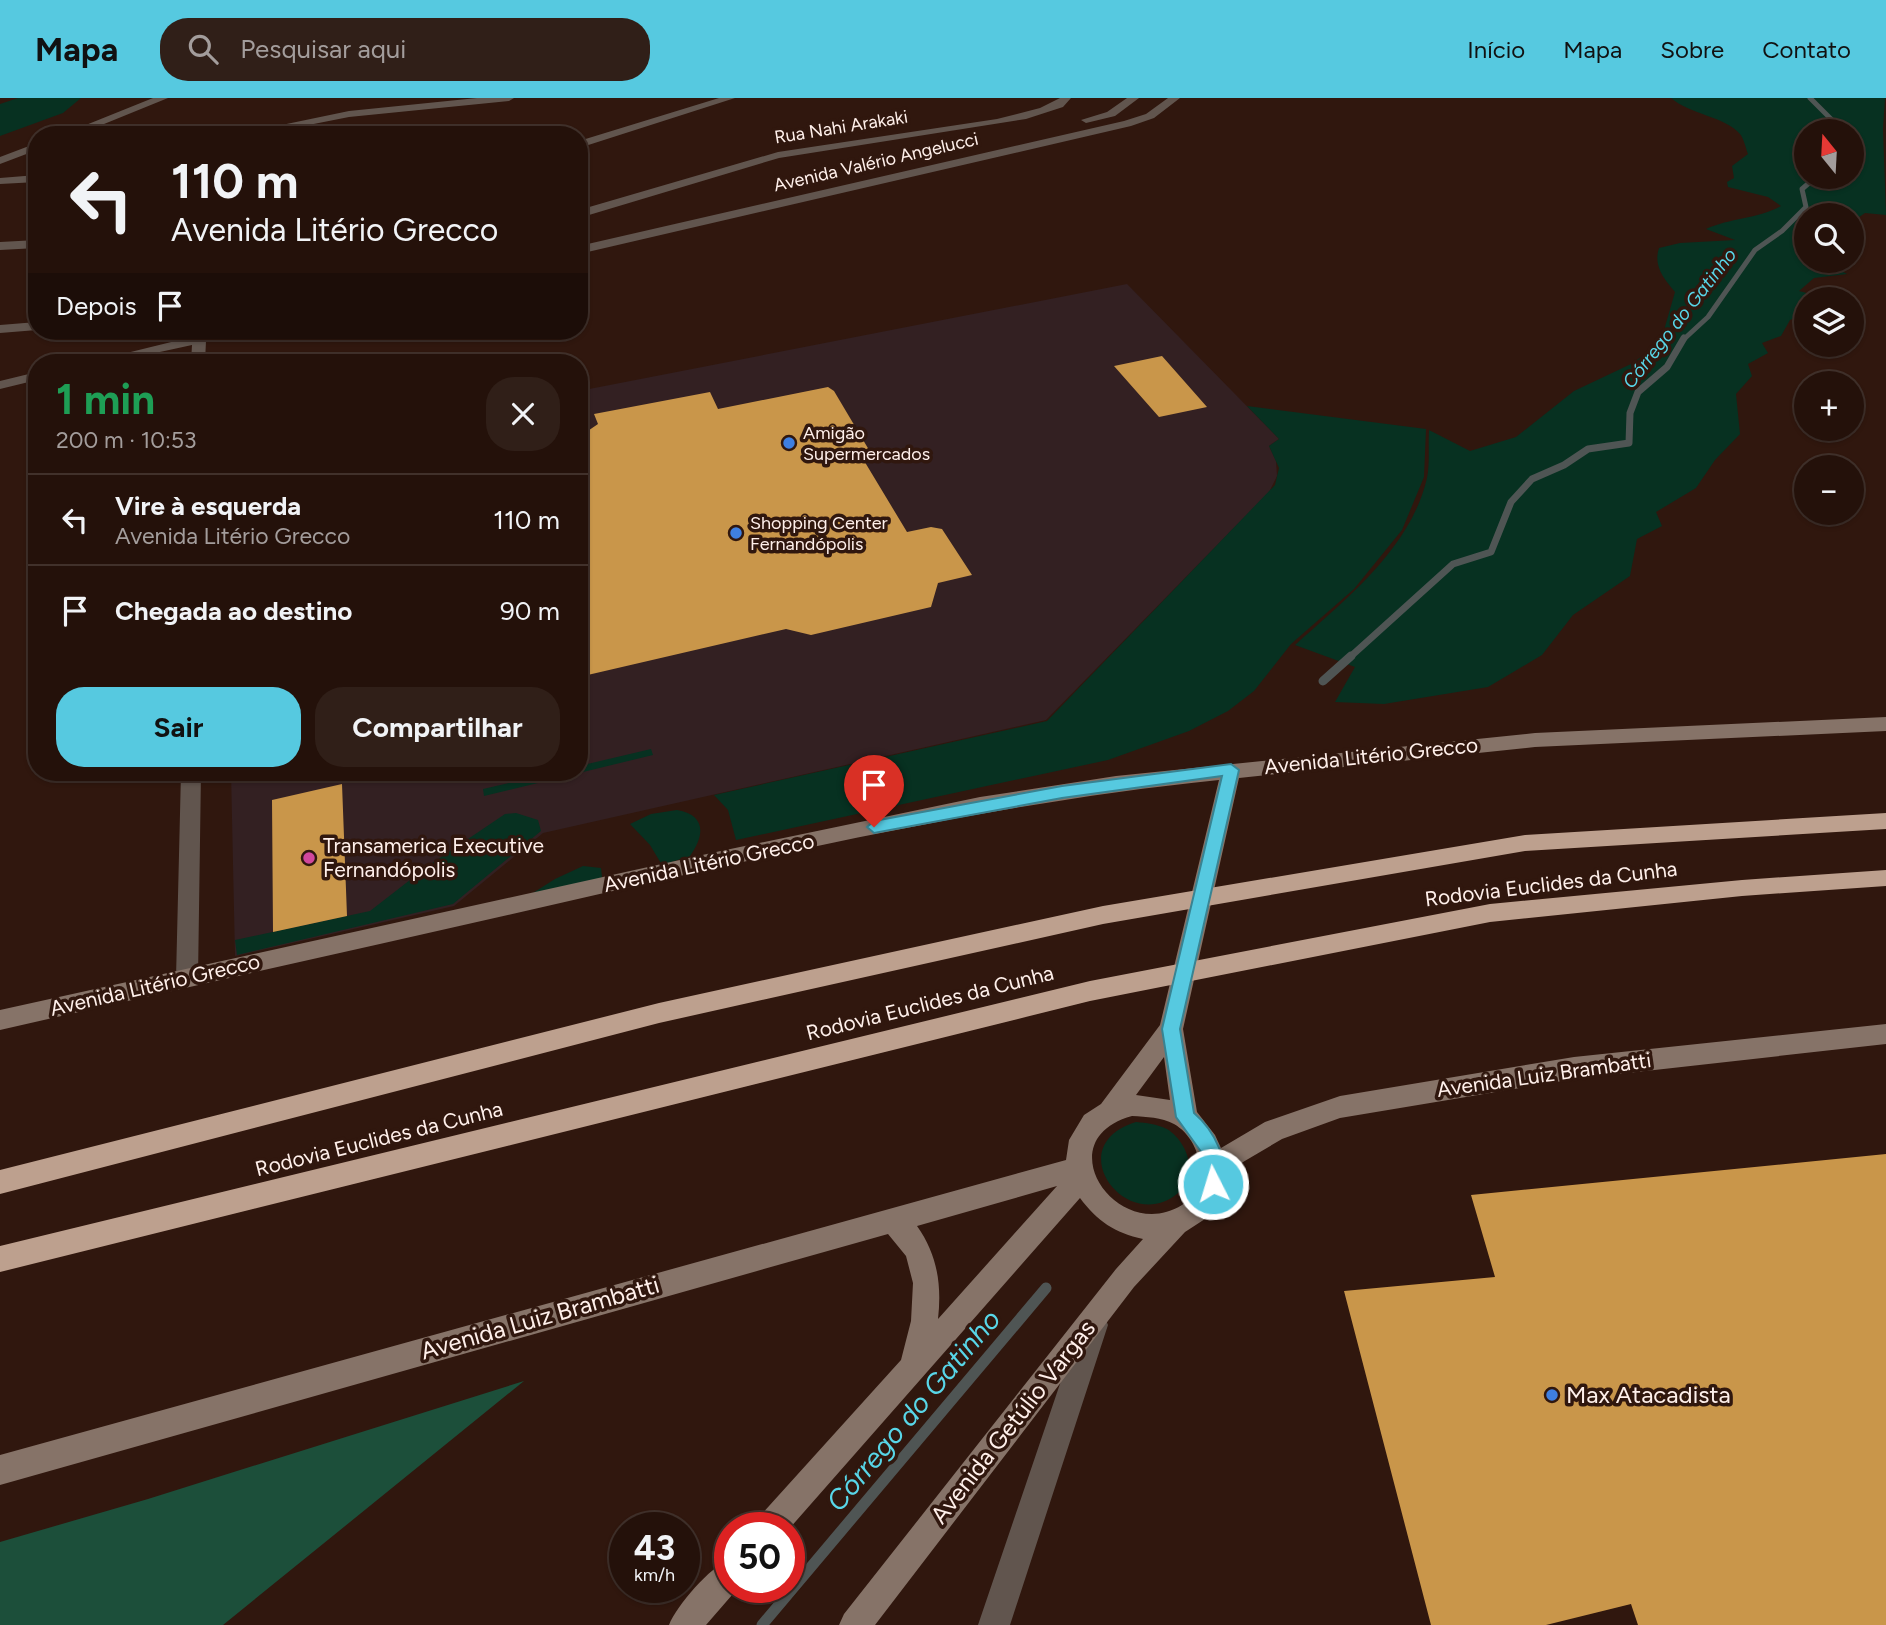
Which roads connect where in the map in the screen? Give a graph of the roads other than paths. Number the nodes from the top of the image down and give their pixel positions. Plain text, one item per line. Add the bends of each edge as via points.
1 (163, 98) edge
2 (509, 98) edge
3 (730, 98) edge
4 (1066, 98) edge
5 (1134, 98) edge
6 (1175, 98) edge
7 (90, 126) edge
8 (286, 126) edge
9 (588, 142) edge
10 (28, 150) edge
11 (0, 161) edge
12 (28, 179) edge
13 (2, 180) edge
14 (831, 192) junction
15 (588, 211) edge
16 (28, 244) edge
17 (0, 246) edge
18 (588, 248) edge
19 (28, 327) edge
20 (0, 329) edge
21 (195, 340) edge
22 (132, 354) edge
23 (28, 378) edge
24 (0, 385) edge
25 (1886, 724) edge
26 (1231, 770) junction
27 (191, 781) edge
28 (1886, 821) edge
29 (1886, 878) edge
30 (187, 978) junction
31 (0, 1020) edge
32 (1171, 1029) junction
33 (1886, 1034) edge
34 (1111, 1109) junction
35 (1185, 1117) junction
36 (1214, 1166) junction
37 (1081, 1173) junction
38 (0, 1182) edge
39 (890, 1219) junction
40 (1176, 1223) junction
41 (0, 1259) edge
42 (1098, 1313) junction
43 (912, 1366) junction
44 (0, 1470) edge
45 (784, 1512) edge
46 (714, 1592) edge
47 (685, 1625) edge
48 (855, 1625) edge
49 (994, 1625) edge

1 - 7 street
2 - 8 street via 349,114
3 - 9 street
4 - 15 street, Rua Nahi Arakaki via 1060,107 1042,112 938,132 787,152
5 - 14 street, Avenida Valério Angelucci via 1100,117 818,183
6 - 14 street, Avenida Valério Angelucci via 1150,116 1127,124
10 - 11 street
12 - 13 street
14 - 18 street, Avenida Valério Angelucci
16 - 17 street
19 - 20 street
21 - 22 street
23 - 24 street
25 - 26 main road, Avenida Litério Grecco via 1535,740
26 - 30 main road, Avenida Litério Grecco via 980,805
26 - 32 main road
27 - 30 street
28 - 38 highway, Rodovia Euclides da Cunha via 1525,843 1103,915 659,1013
29 - 41 highway, Rodovia Euclides da Cunha via 1490,913 1276,953 1090,991
30 - 31 main road, Avenida Litério Grecco
32 - 34 main road
32 - 35 main road
33 - 36 main road, Avenida Luiz Brambatti via 1574,1068 1340,1107 1274,1130
34 - 35 main road via 1149,1103
34 - 37 main road via 1090,1127 1079,1153
35 - 36 main road via 1205,1139
36 - 40 main road via 1206,1201 1194,1215
37 - 39 main road, Avenida Luiz Brambatti
37 - 40 main road via 1090,1194 1120,1219 1158,1228
37 - 43 main road
39 - 43 main road via 918,1249 928,1278 921,1339
39 - 44 main road, Avenida Luiz Brambatti
40 - 42 main road, Avenida Getúlio Vargas
42 - 48 main road, Avenida Getúlio Vargas
42 - 49 street
43 - 45 main road
46 - 47 main road

